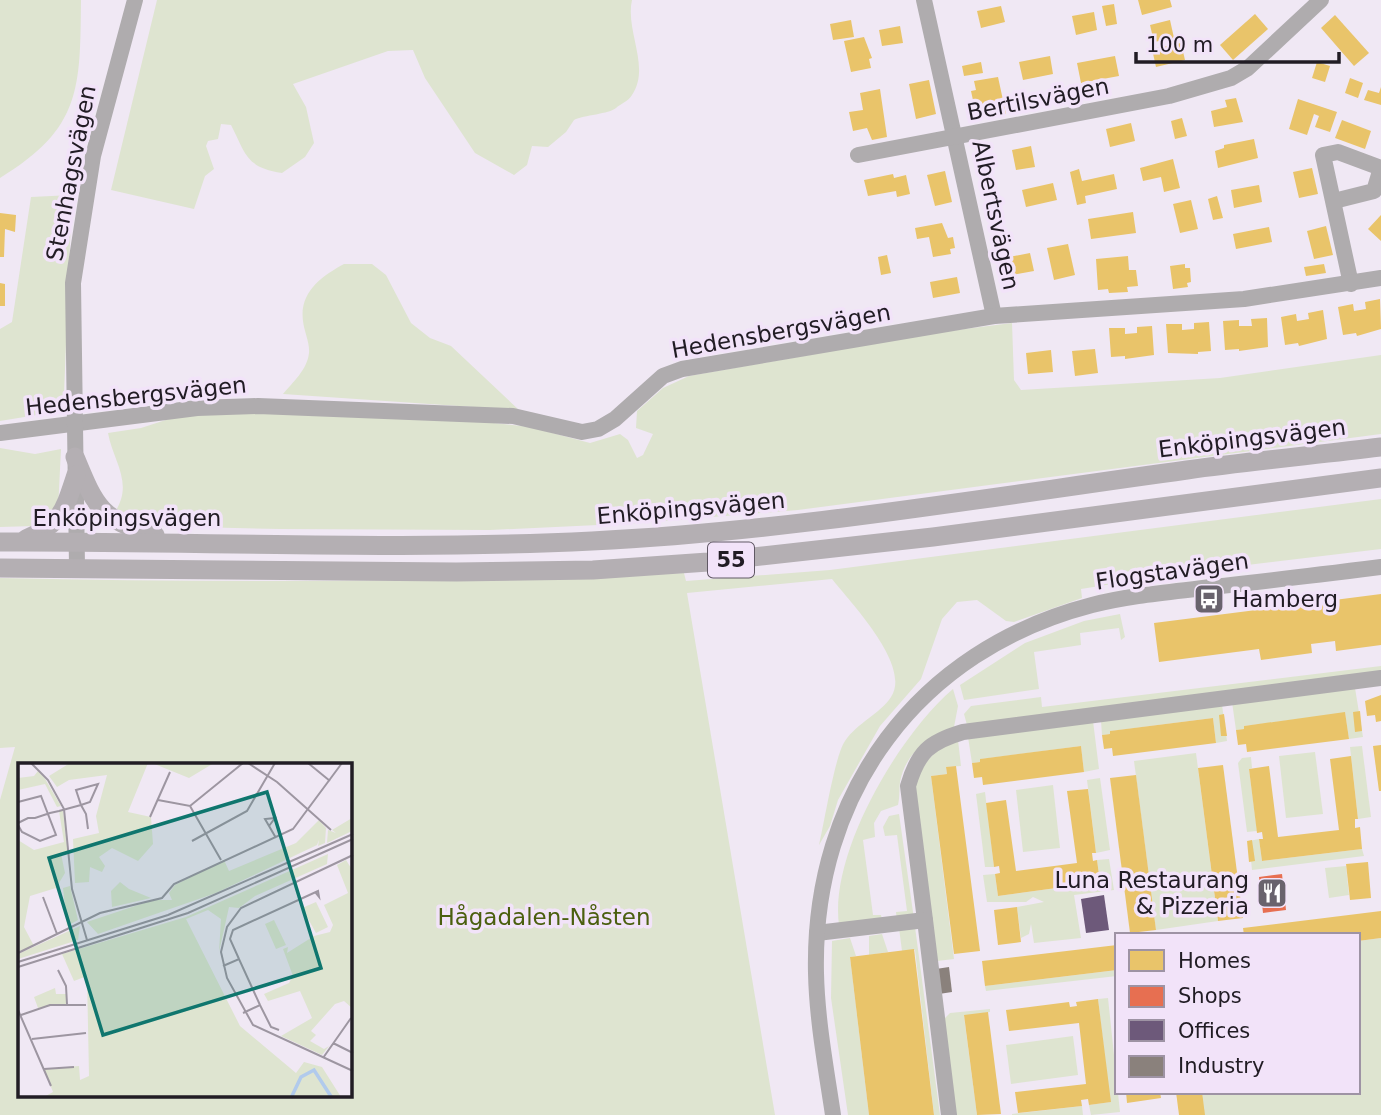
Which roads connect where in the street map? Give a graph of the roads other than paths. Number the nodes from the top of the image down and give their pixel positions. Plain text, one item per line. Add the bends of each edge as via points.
1 (135, 0) edge
2 (924, 0) edge
3 (1321, 0) edge
4 (956, 138) junction
5 (858, 155) dead end
6 (1381, 168) edge
7 (1334, 201) junction
8 (1381, 278) edge
9 (1351, 284) junction
10 (994, 316) junction
11 (74, 423) junction
12 (0, 433) edge
13 (1381, 447) edge
14 (76, 466) junction
15 (1381, 478) edge
16 (77, 541) junction
17 (10, 542) edge
18 (180, 542) junction
19 (76, 567) junction
20 (1381, 567) edge
21 (0, 568) edge
22 (1381, 678) edge
23 (925, 920) junction
24 (817, 933) junction
25 (832, 1115) edge
26 (949, 1115) edge

1 - 11 street, Stenhagsvägen via 102,117 81,218 73,283
2 - 4 street, Albertsvägen
3 - 4 street, Bertilsvägen via 1248,68 1231,78 1169,96
4 - 5 street, Bertilsvägen
4 - 10 street, Albertsvägen
6 - 7 street via 1374,191
6 - 7 street via 1338,152 1322,155
7 - 9 street
8 - 9 street, Hedensbergsvägen
9 - 10 street, Hedensbergsvägen via 1244,299
10 - 11 street, Hedensbergsvägen via 682,369 663,376 615,419 582,432 513,416 258,406 197,408
11 - 12 street, Hedensbergsvägen
11 - 14 street, Stenhagsvägen
13 - 18 main road, Enköpingsvägen / 55 via 935,508 715,532 455,545
14 - 16 street, Stenhagsvägen
14 - 17 main road via 59,520 48,529
14 - 18 main road via 104,512 131,528
15 - 19 main road, 55 via 933,537 593,570 103,571
16 - 17 main road, Enköpingsvägen / 55
16 - 18 main road, Enköpingsvägen / 55
16 - 19 street, Stenhagsvägen
19 - 21 main road, 55
20 - 24 street, Flogstavägen via 1127,598 1027,626 974,654 910,710 854,792 832,849
22 - 23 street via 963,732 940,739 925,750 908,786
23 - 24 street
23 - 26 street
24 - 25 street, Flogstavägen via 818,1009

